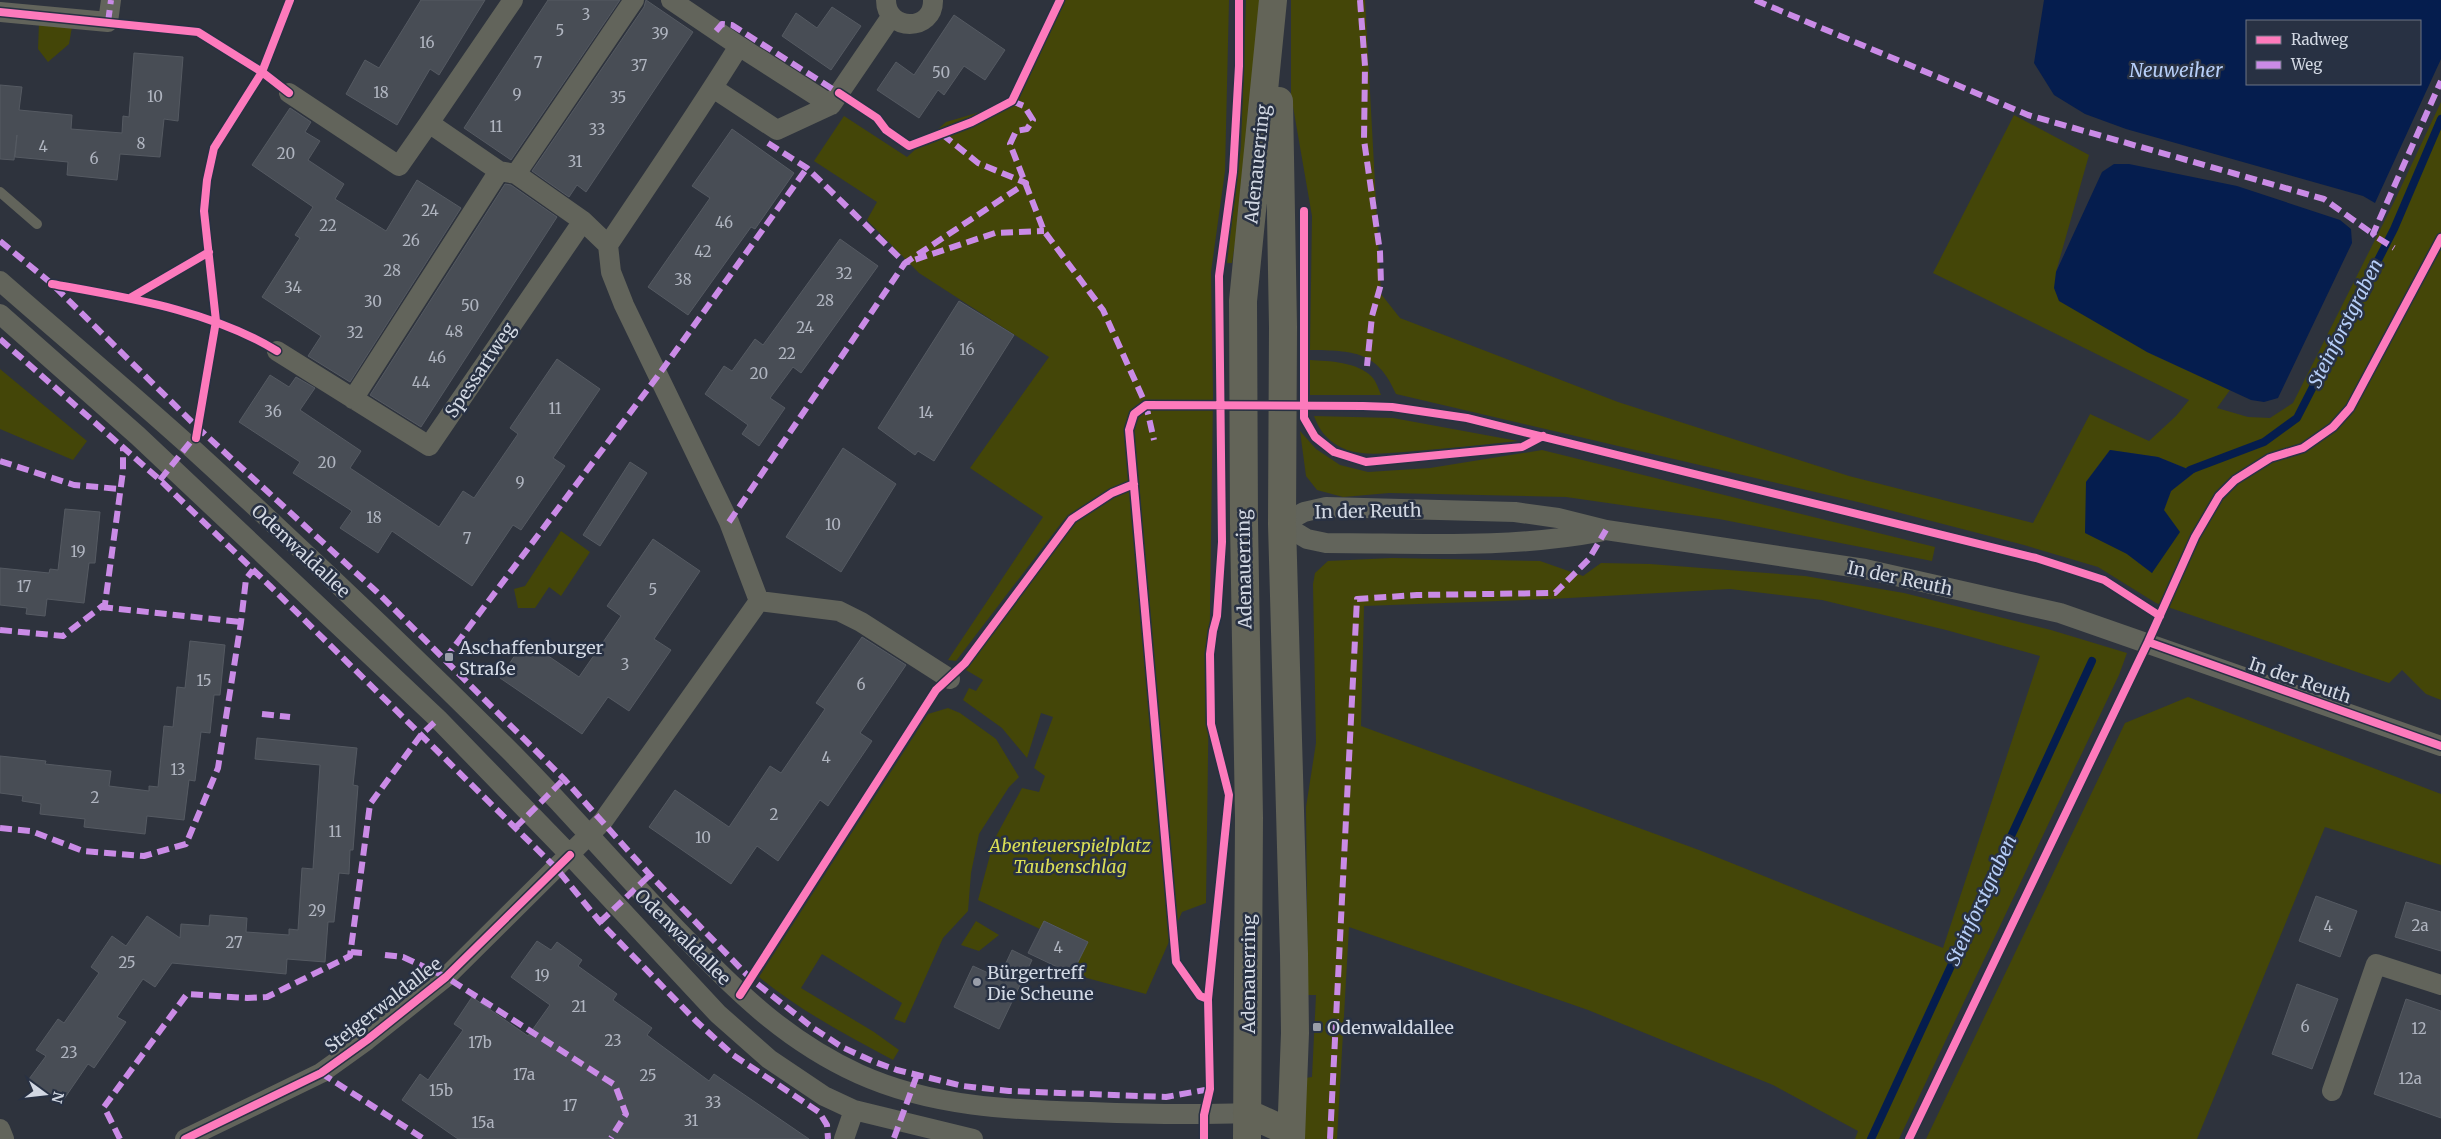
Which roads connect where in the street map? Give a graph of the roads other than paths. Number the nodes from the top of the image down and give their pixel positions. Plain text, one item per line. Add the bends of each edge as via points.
1 (111, 0) edge
2 (513, 0) edge
3 (634, 0) edge
4 (671, 0) edge
5 (933, 0) edge
6 (1273, 0) edge
7 (888, 8) edge
8 (0, 12) edge
9 (739, 46) junction
10 (713, 88) junction
11 (289, 93) dead end
12 (831, 105) junction
13 (429, 124) junction
14 (508, 173) junction
15 (0, 192) edge
16 (583, 222) junction
17 (38, 224) dead end
18 (608, 245) junction
19 (0, 281) edge
20 (0, 314) edge
21 (278, 351) dead end
22 (353, 399) junction
23 (1244, 523) junction
24 (1282, 524) junction
25 (1606, 530) junction
26 (759, 602) junction
27 (950, 679) dead end
28 (2441, 746) edge
29 (590, 835) junction
30 (570, 855) junction
31 (2441, 986) edge
32 (2332, 1091) dead end
33 (854, 1110) junction
34 (1247, 1126) edge
35 (0, 1129) edge
36 (1286, 1137) edge
37 (4, 1139) edge
38 (185, 1139) edge
39 (844, 1139) edge
40 (973, 1139) edge

1 - 8 street via 108,22
2 - 13 street
3 - 14 street
4 - 9 street
5 - 7 street via 931,11 920,23 905,25
6 - 23 main road, Adenauerring via 1243,301
6 - 24 main road, Adenauerring via 1279,64
7 - 12 street
9 - 10 street
9 - 12 street
10 - 12 street via 777,130
10 - 18 street
11 - 13 street via 399,166
13 - 14 street
14 - 16 street
14 - 22 street
15 - 17 lane
16 - 18 street
16 - 22 street, Spessartweg via 429,446
18 - 26 street via 611,272 624,305 728,522
19 - 29 street, Odenwaldallee via 195,451 434,676
20 - 30 street, Odenwaldallee via 145,443 438,719
21 - 22 street, Spessartweg
23 - 24 main road
23 - 34 main road, Adenauerring via 1248,818
24 - 25 street, In der Reuth via 1304,512 1326,508 1515,512
24 - 25 street, In der Reuth via 1307,539 1326,543 1508,544 1561,539
24 - 36 main road, Adenauerring via 1295,1033
25 - 28 street, In der Reuth via 1865,569 2060,613
26 - 27 street via 839,610
26 - 29 street
29 - 30 street
29 - 34 street, Odenwaldallee via 635,888 740,995 776,1025 828,1060 911,1093 968,1106 1204,1115
30 - 33 street, Odenwaldallee via 718,1014 769,1059 824,1096
30 - 38 street, Steigerwaldallee via 446,977 367,1040 321,1073
31 - 32 street via 2376,964
33 - 39 street
33 - 40 street, Odenwaldallee
34 - 36 main road
35 - 37 street

